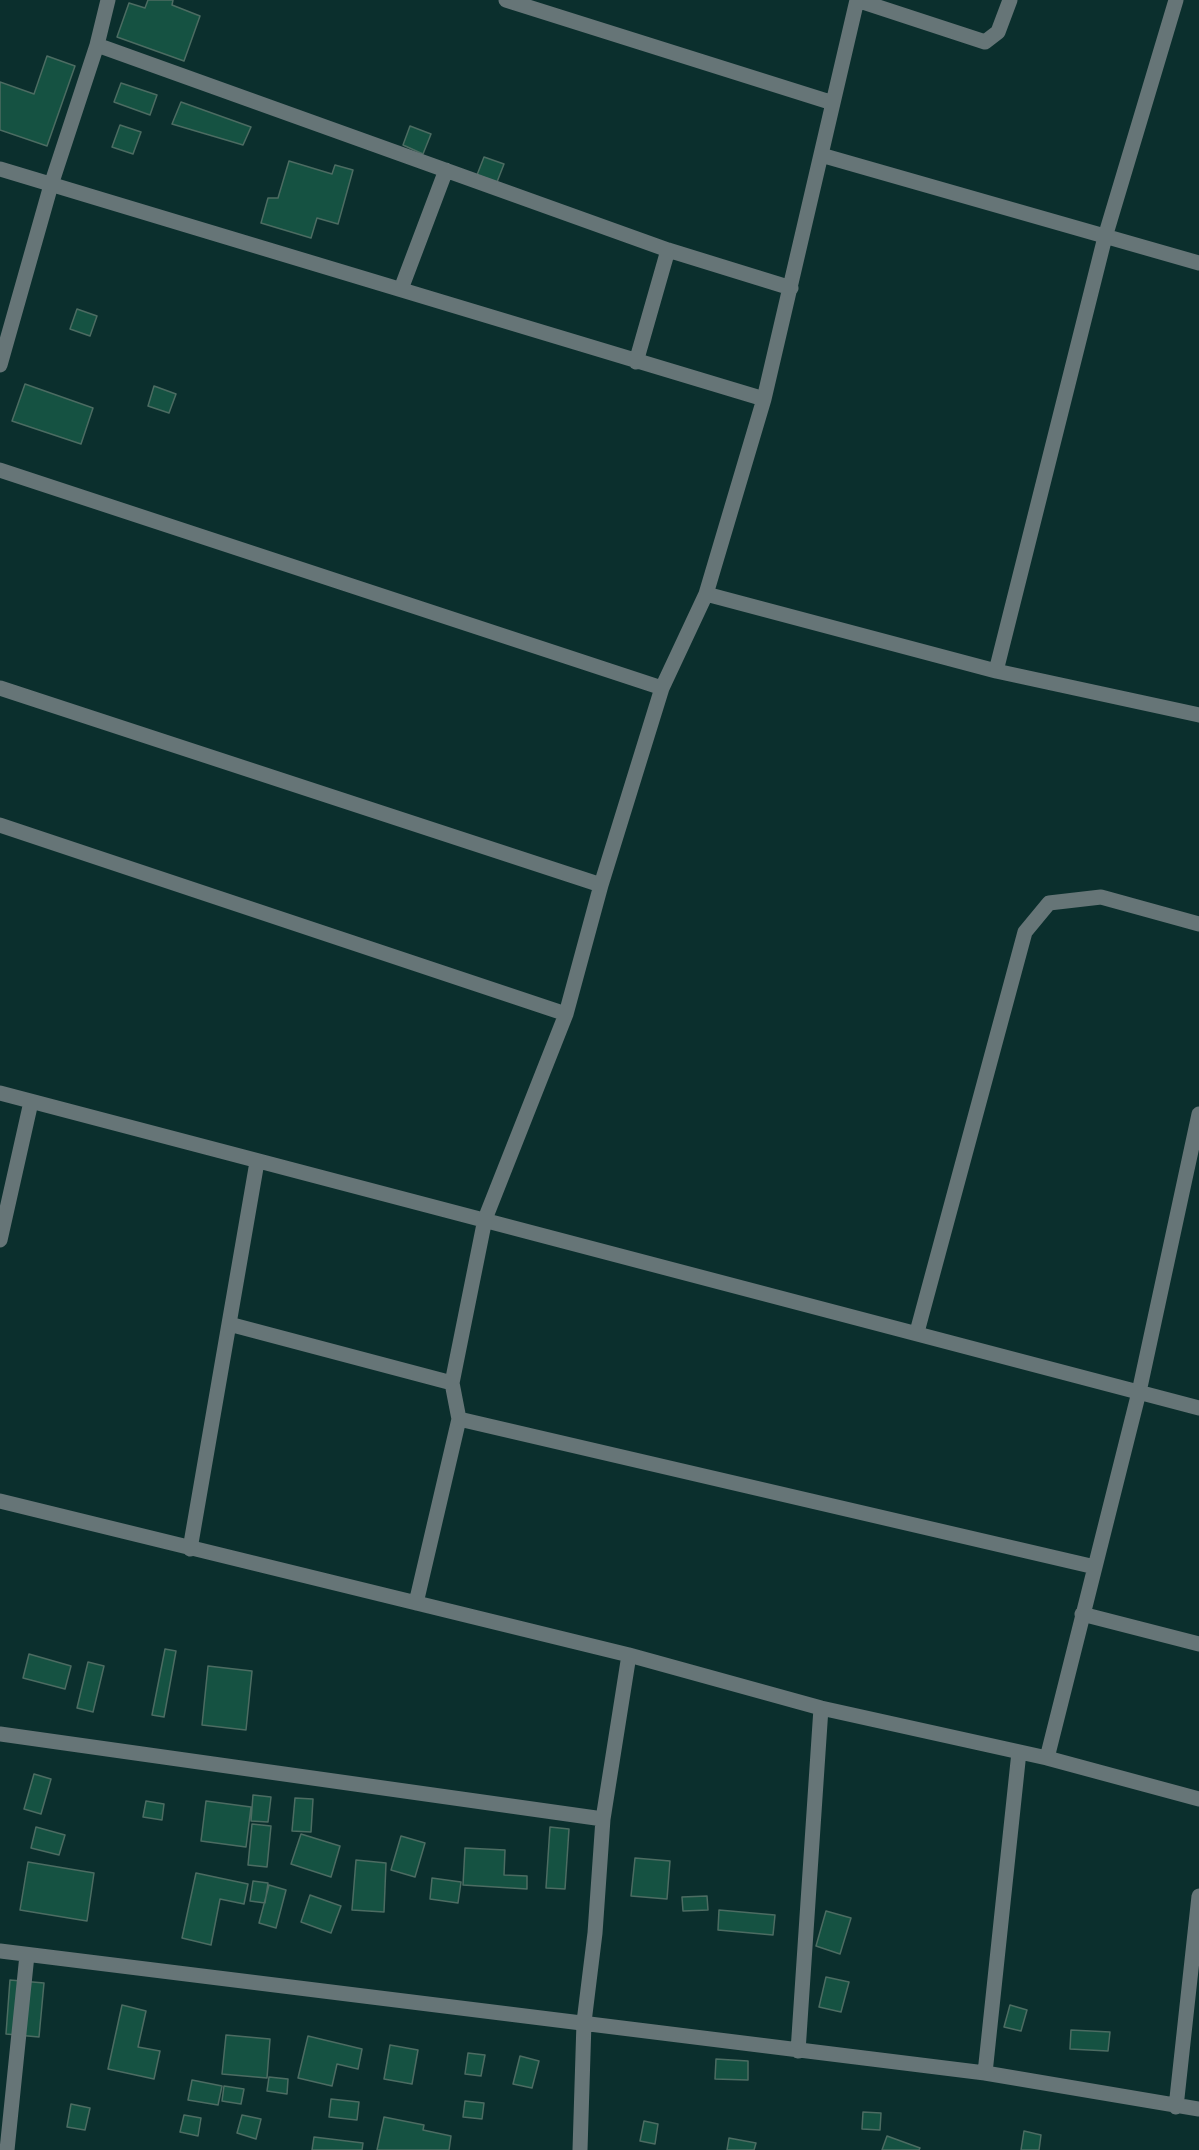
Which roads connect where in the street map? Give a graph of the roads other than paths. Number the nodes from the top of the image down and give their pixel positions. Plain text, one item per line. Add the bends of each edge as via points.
1 (108, 0) edge
2 (506, 0) edge
3 (857, 0) edge
4 (1010, 0) edge
5 (1176, 0) edge
6 (97, 45) junction
7 (833, 103) junction
8 (821, 156) junction
9 (0, 169) edge
10 (446, 170) junction
11 (51, 185) junction
12 (1105, 237) junction
13 (668, 250) junction
14 (1199, 263) edge
15 (791, 288) junction
16 (400, 289) junction
17 (636, 362) junction
18 (0, 365) edge
19 (765, 399) junction
20 (0, 470) edge
21 (706, 594) junction
22 (996, 671) junction
23 (0, 688) edge
24 (662, 688) junction
25 (1199, 715) edge
26 (0, 825) edge
27 (601, 885) junction
28 (1199, 924) edge
29 (566, 1014) junction
30 (0, 1093) edge
31 (32, 1102) junction
32 (1199, 1114) edge
33 (256, 1162) junction
34 (1192, 1176) edge
35 (485, 1219) junction
36 (0, 1240) edge
37 (229, 1324) junction
38 (917, 1332) junction
39 (452, 1383) junction
40 (1139, 1392) junction
41 (1199, 1408) edge
42 (459, 1419) junction
43 (0, 1501) edge
44 (190, 1549) junction
45 (1095, 1567) junction
46 (416, 1603) junction
47 (1082, 1614) junction
48 (1199, 1644) edge
49 (628, 1655) junction
50 (821, 1708) junction
51 (0, 1734) edge
52 (1019, 1752) junction
53 (1047, 1758) junction
54 (1199, 1799) edge
55 (603, 1819) junction
56 (1199, 1896) edge
57 (0, 1951) edge
58 (27, 1955) junction
59 (584, 2022) junction
60 (798, 2051) junction
61 (985, 2073) junction
62 (1176, 2107) junction
63 (1199, 2109) edge
64 (7, 2150) edge
65 (580, 2150) edge

1 - 6 street
2 - 7 street
3 - 4 street via 985,42 998,32
3 - 7 street
5 - 12 street
6 - 10 street
6 - 11 street
7 - 8 street
8 - 12 street
8 - 15 street
9 - 11 street
10 - 13 street
10 - 16 street
11 - 16 street
11 - 18 street
12 - 14 street
12 - 22 street
13 - 15 street
13 - 17 street
15 - 19 street
16 - 17 street
17 - 19 street
19 - 21 street
20 - 24 street
21 - 22 street
21 - 24 street
22 - 25 street
23 - 27 street
24 - 27 street
26 - 29 street
27 - 29 street
28 - 38 street via 1101,897 1049,903 1025,932
29 - 35 street
30 - 31 street
31 - 33 street
31 - 36 street
32 - 34 street
33 - 35 street
33 - 37 street
34 - 40 street
35 - 38 street
35 - 39 street
37 - 39 street
37 - 44 street
38 - 40 street
39 - 42 street
40 - 41 street
40 - 45 street
42 - 45 street
42 - 46 street
43 - 44 street
44 - 46 street
45 - 47 street
46 - 49 street
47 - 48 street
47 - 53 street
49 - 50 street
49 - 55 street
50 - 52 street
50 - 60 street
51 - 55 street
52 - 53 street
52 - 61 street
53 - 54 street
55 - 59 street
56 - 62 street
57 - 58 street
58 - 59 street
58 - 64 street
59 - 60 street
59 - 65 street
60 - 61 street
61 - 62 street
62 - 63 street

